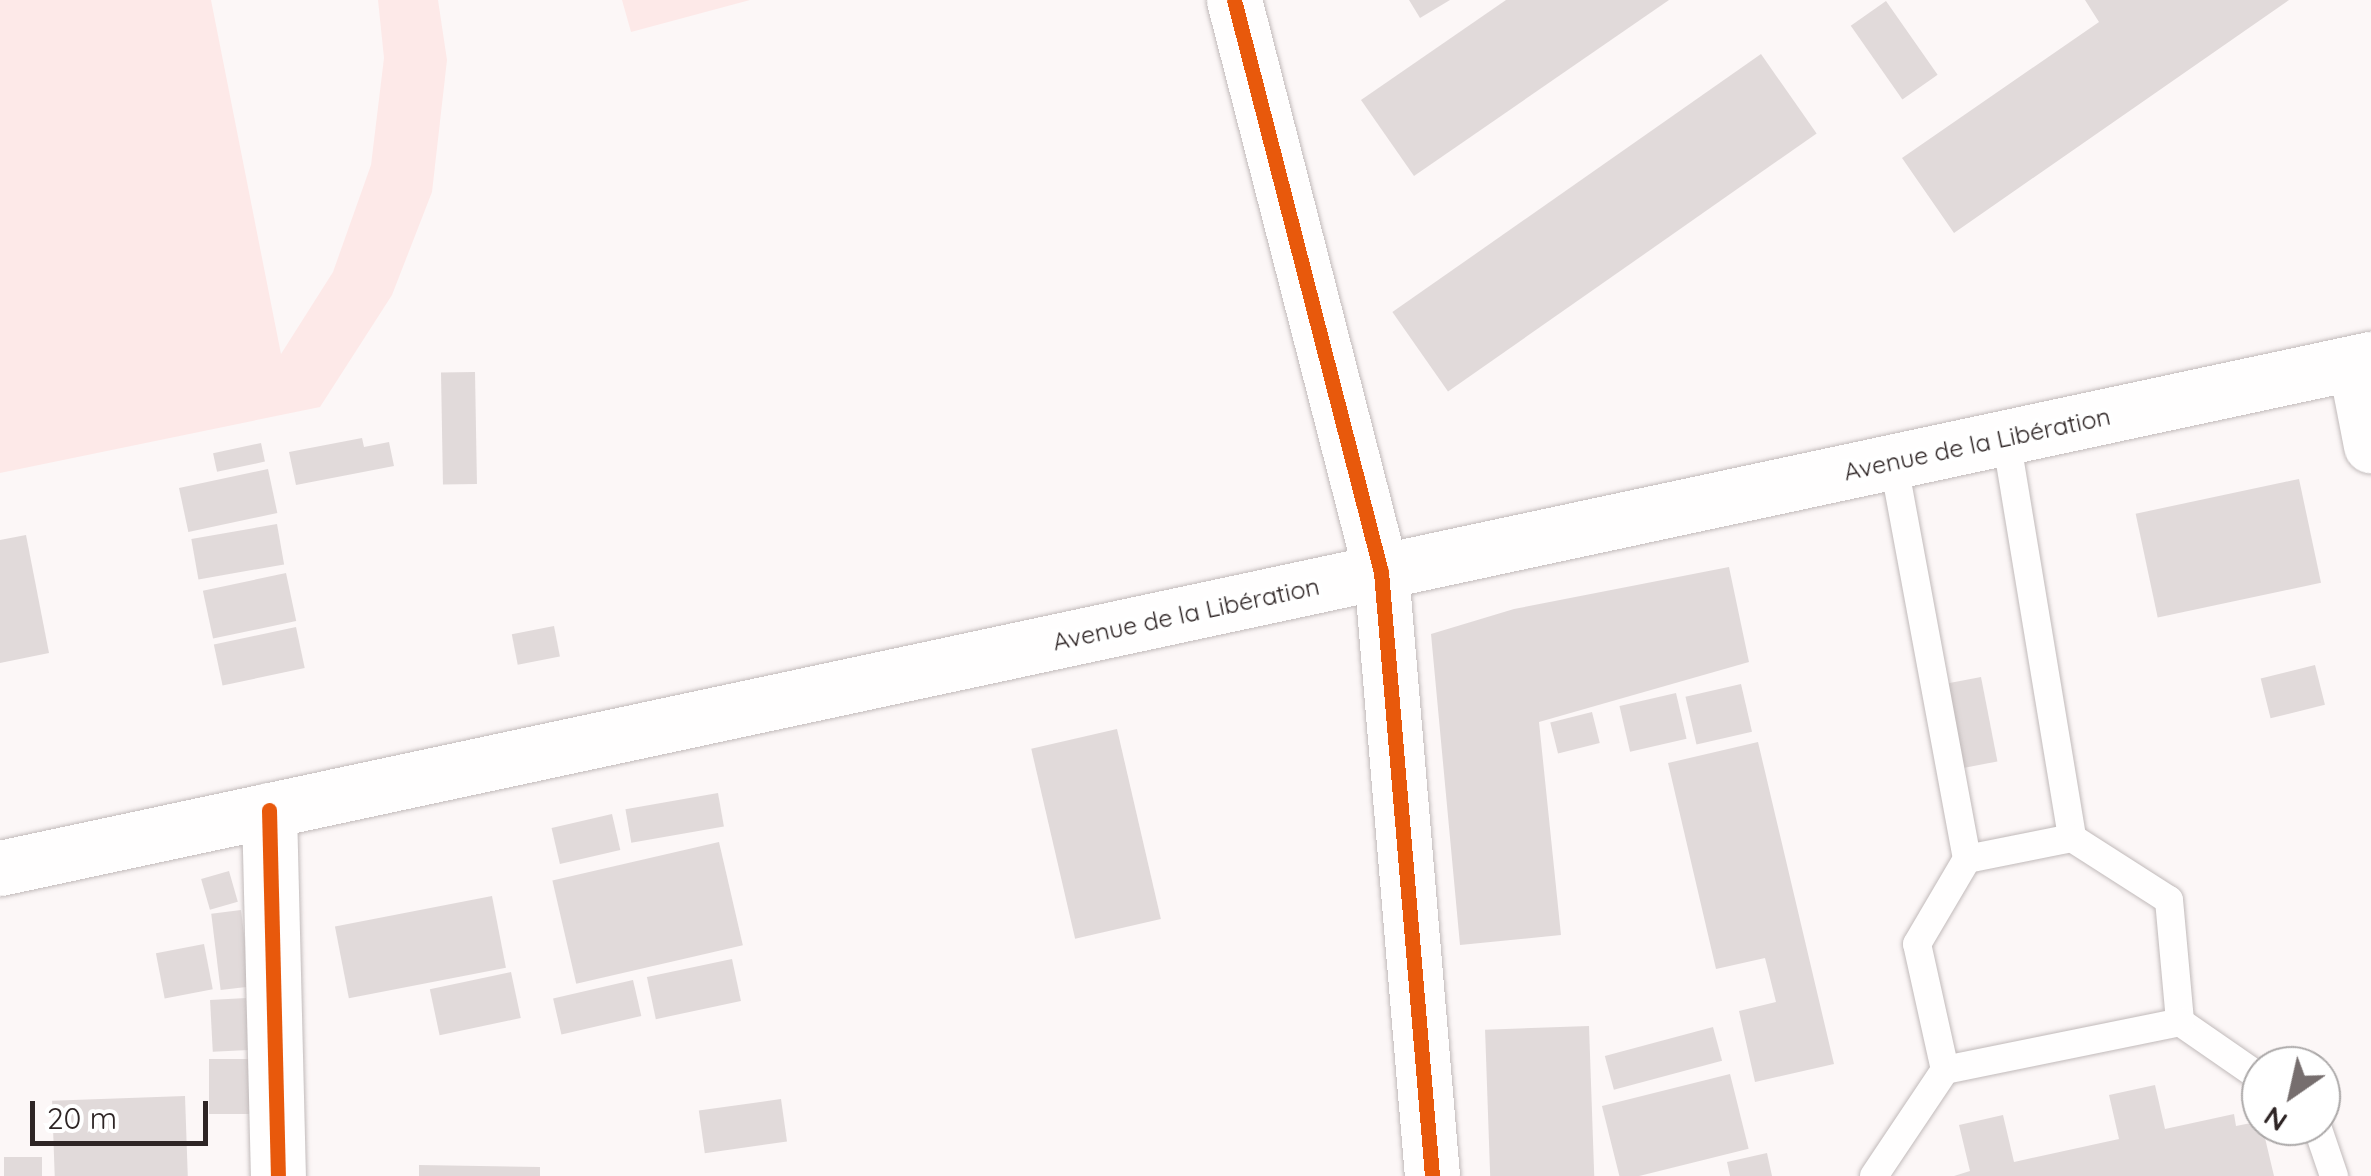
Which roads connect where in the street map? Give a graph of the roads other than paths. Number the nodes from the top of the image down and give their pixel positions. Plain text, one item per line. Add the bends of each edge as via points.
1 (1234, 0) edge
2 (2363, 361) edge
3 (2006, 438) junction
4 (2371, 445) edge
5 (1894, 461) junction
6 (1381, 572) junction
7 (269, 810) junction
8 (2072, 838) junction
9 (1967, 859) junction
10 (0, 868) edge
11 (2180, 1022) junction
12 (2241, 1064) edge
13 (1945, 1070) junction
14 (2323, 1146) edge
15 (278, 1176) edge
16 (1432, 1176) edge
17 (1874, 1176) edge
18 (2334, 1176) edge

1 - 6 main road
2 - 3 main road, Avenue de la Libération
2 - 4 main road
3 - 5 main road, Avenue de la Libération
3 - 8 lane
5 - 6 main road, Avenue de la Libération
5 - 9 lane
6 - 7 main road, Avenue de la Libération
6 - 16 main road
7 - 10 main road, Avenue de la Libération
7 - 15 main road
8 - 9 lane
8 - 11 lane via 2169,900
9 - 13 lane via 1918,944
11 - 12 lane
11 - 13 lane
13 - 17 lane
14 - 18 lane

